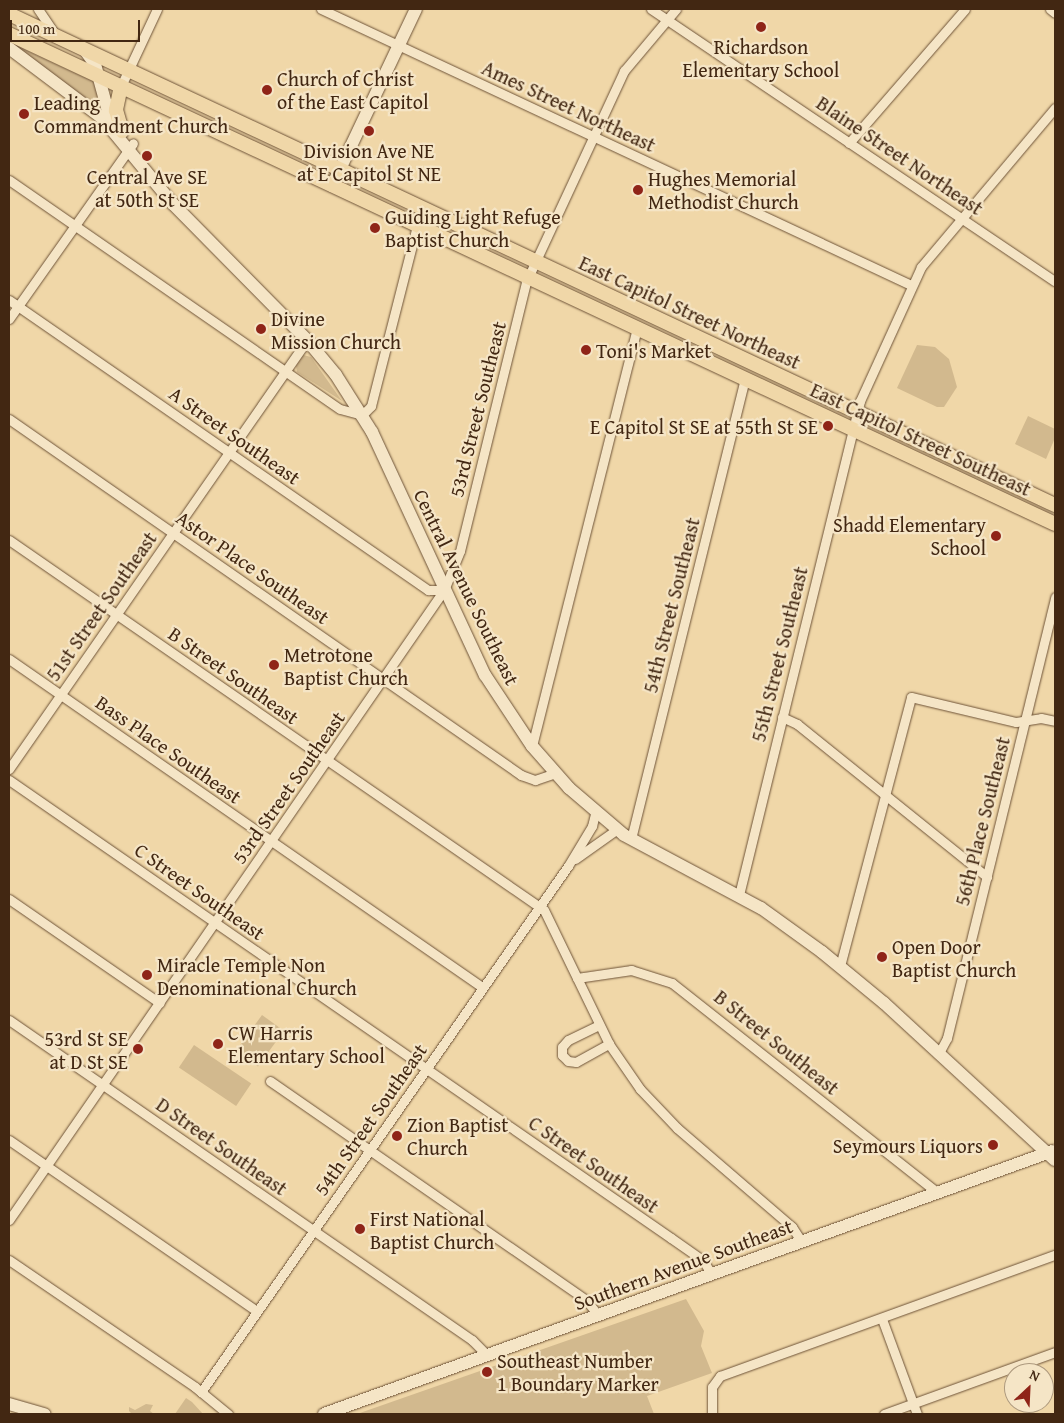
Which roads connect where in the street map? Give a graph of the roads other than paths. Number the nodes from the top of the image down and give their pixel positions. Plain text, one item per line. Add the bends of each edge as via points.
1 (38, 9) edge
2 (157, 9) edge
3 (321, 9) edge
4 (416, 9) edge
5 (651, 9) edge
6 (676, 9) edge
7 (965, 9) edge
8 (1050, 9) edge
9 (1055, 13) edge
10 (15, 14) edge
11 (666, 20) junction
12 (9, 34) edge
13 (56, 37) junction
14 (399, 45) junction
15 (9, 48) edge
16 (84, 49) junction
17 (128, 70) junction
18 (100, 77) junction
19 (120, 86) junction
20 (1055, 108) edge
21 (122, 131) junction
22 (593, 136) junction
23 (849, 143) junction
24 (130, 146) junction
25 (340, 170) junction
26 (9, 180) edge
27 (332, 186) junction
28 (962, 218) junction
29 (74, 225) junction
30 (417, 225) junction
31 (535, 261) junction
32 (528, 277) junction
33 (1054, 278) edge
34 (911, 285) junction
35 (9, 300) edge
36 (18, 306) junction
37 (9, 320) edge
38 (637, 328) junction
39 (306, 340) junction
40 (285, 371) junction
41 (745, 379) junction
42 (362, 415) junction
43 (9, 420) edge
44 (855, 421) junction
45 (229, 452) junction
46 (1055, 505) edge
47 (1055, 524) edge
48 (173, 533) junction
49 (9, 540) edge
50 (444, 590) junction
51 (1055, 597) edge
52 (116, 614) junction
53 (9, 659) edge
54 (383, 680) junction
55 (60, 695) junction
56 (782, 717) junction
57 (1026, 720) junction
58 (1055, 722) edge
59 (532, 746) junction
60 (327, 760) junction
61 (9, 769) edge
62 (555, 773) junction
63 (9, 780) edge
64 (885, 795) junction
65 (595, 814) junction
66 (616, 830) junction
67 (631, 840) junction
68 (271, 841) junction
69 (568, 866) junction
70 (987, 877) junction
71 (739, 895) junction
72 (9, 899) edge
73 (539, 906) junction
74 (215, 923) junction
75 (840, 966) junction
76 (577, 978) junction
77 (482, 987) junction
78 (160, 1003) junction
79 (9, 1020) edge
80 (599, 1025) junction
81 (609, 1044) junction
82 (939, 1053) junction
83 (426, 1069) junction
84 (270, 1081) dead end
85 (103, 1085) junction
86 (9, 1140) edge
87 (370, 1149) junction
88 (1053, 1154) edge
89 (47, 1166) junction
90 (935, 1191) junction
91 (9, 1220) edge
92 (312, 1231) junction
93 (802, 1241) junction
94 (1055, 1255) edge
95 (9, 1260) edge
96 (711, 1274) junction
97 (257, 1311) junction
98 (598, 1315) junction
99 (882, 1318) junction
100 (1055, 1352) edge
101 (486, 1355) junction
102 (201, 1392) junction
103 (913, 1404) junction
104 (10, 1407) edge
105 (45, 1414) edge
106 (228, 1414) edge
107 (324, 1414) edge
108 (712, 1414) edge
109 (884, 1414) edge
110 (917, 1414) edge

1 - 13 street
2 - 17 street
3 - 14 street, Ames Street Northeast
4 - 14 main road
5 - 11 street, Blaine Street Northeast
6 - 11 street, 53rd Street Southeast
7 - 23 street
8 - 9 street
10 - 13 main road, East Capitol Street Northeast
11 - 22 street, 53rd Street Southeast via 626,69
11 - 23 street, Blaine Street Northeast
12 - 18 main road, East Capitol Street Southeast
13 - 16 main road, East Capitol Street Northeast
14 - 22 street, Ames Street Northeast
14 - 25 main road
15 - 24 main road, Central Avenue Southeast via 89,106
16 - 17 main road, East Capitol Street Northeast
16 - 18 main road
17 - 19 street
17 - 25 main road, East Capitol Street Northeast
18 - 19 main road, East Capitol Street Southeast
18 - 21 main road via 109,115
19 - 21 main road via 116,110
19 - 27 main road, East Capitol Street Southeast
20 - 28 street, 55th Street Southeast
21 - 24 main road
22 - 31 street, 53rd Street Southeast
22 - 34 street, Ames Street Northeast
23 - 28 street, Blaine Street Northeast
24 - 29 street
24 - 39 main road, Central Avenue Southeast via 173,204
25 - 27 main road
25 - 31 main road, East Capitol Street Northeast
26 - 29 street
27 - 30 main road, East Capitol Street Southeast
28 - 33 street, Blaine Street Northeast
28 - 34 street, 55th Street Southeast via 930,254
29 - 36 street
29 - 40 street
30 - 32 main road, East Capitol Street Southeast
30 - 42 street via 371,406
31 - 32 street, 53rd Street Southeast
31 - 44 main road, East Capitol Street Northeast
32 - 38 main road, East Capitol Street Southeast
32 - 50 street, 53rd Street Southeast via 460,551
34 - 44 street, 55th Street Southeast
35 - 36 street, A Street Southeast
36 - 37 street
36 - 45 street, A Street Southeast
38 - 41 main road, East Capitol Street Southeast
38 - 59 street
39 - 40 street, 51st Street Southeast
39 - 42 main road, Central Avenue Southeast
40 - 42 street via 340,409
40 - 45 street, 51st Street Southeast
41 - 44 main road, East Capitol Street Southeast
41 - 67 street, 54th Street Southeast
42 - 50 main road, Central Avenue Southeast
43 - 48 street, Astor Place Southeast
44 - 46 main road, East Capitol Street Northeast
44 - 47 main road, East Capitol Street Southeast
44 - 56 street, 55th Street Southeast
45 - 48 street, 51st Street Southeast
45 - 50 street, A Street Southeast via 428,590
48 - 52 street, 51st Street Southeast
48 - 54 street, Astor Place Southeast
49 - 52 street, B Street Southeast
50 - 54 street, 53rd Street Southeast
50 - 59 main road, Central Avenue Southeast via 486,675
51 - 57 street, 56th Place Southeast
52 - 55 street, 51st Street Southeast
52 - 60 street, B Street Southeast
53 - 55 street, Bass Place Southeast
54 - 60 street, 53rd Street Southeast
54 - 62 street, Astor Place Southeast via 524,776 535,780
55 - 61 street, 51st Street Southeast
55 - 68 street, Bass Place Southeast
56 - 64 street via 797,724
56 - 71 street, 55th Street Southeast
57 - 58 street via 1041,718
57 - 64 street via 1016,722 911,697
57 - 70 street, 56th Place Southeast
59 - 62 main road, Central Avenue Southeast
60 - 68 street, 53rd Street Southeast
60 - 73 street, B Street Southeast
62 - 65 main road, Central Avenue Southeast
63 - 74 street, C Street Southeast
64 - 70 street
64 - 75 street
65 - 66 main road, Central Avenue Southeast
65 - 69 street, 54th Street Southeast via 592,826
66 - 67 main road, Central Avenue Southeast
66 - 69 street, 54th Street Southeast
67 - 71 main road, Central Avenue Southeast
68 - 74 street, 53rd Street Southeast
68 - 77 street, Bass Place Southeast
69 - 73 street, 54th Street Southeast
70 - 82 street, 56th Place Southeast via 947,1038
71 - 75 main road, Central Avenue Southeast
72 - 78 street
73 - 76 street via 550,918
73 - 77 street, 54th Street Southeast
74 - 78 street, 53rd Street Southeast
74 - 83 street, C Street Southeast
75 - 82 main road, Central Avenue Southeast
76 - 80 street
76 - 90 street, B Street Southeast via 631,970 672,983
77 - 83 street, 54th Street Southeast
78 - 85 street, 53rd Street Southeast
79 - 85 street, D Street Southeast
80 - 81 street
80 - 81 street via 568,1040 562,1047 562,1055 568,1062 576,1062
81 - 93 street via 624,1069 659,1111 792,1228
82 - 88 main road, Central Avenue Southeast
83 - 87 street, 54th Street Southeast
83 - 96 street, C Street Southeast via 702,1260
84 - 87 street
85 - 89 street, 53rd Street Southeast
85 - 92 street, D Street Southeast
86 - 89 street
87 - 92 street, 54th Street Southeast
87 - 98 street via 586,1300
88 - 90 main road, Southern Avenue Southeast
89 - 91 street, 53rd Street Southeast
89 - 97 street
90 - 93 main road, Southern Avenue Southeast
92 - 97 street, 54th Street Southeast
92 - 101 street, D Street Southeast via 472,1340
93 - 96 main road, Southern Avenue Southeast
94 - 99 street
95 - 102 street
96 - 98 main road, Southern Avenue Southeast
97 - 102 street, 54th Street Southeast
98 - 101 main road, Southern Avenue Southeast
99 - 103 street
99 - 108 street via 720,1376 714,1383
100 - 103 street
101 - 107 main road, Southern Avenue Southeast
102 - 106 street
103 - 109 street
103 - 110 street
104 - 105 main road

